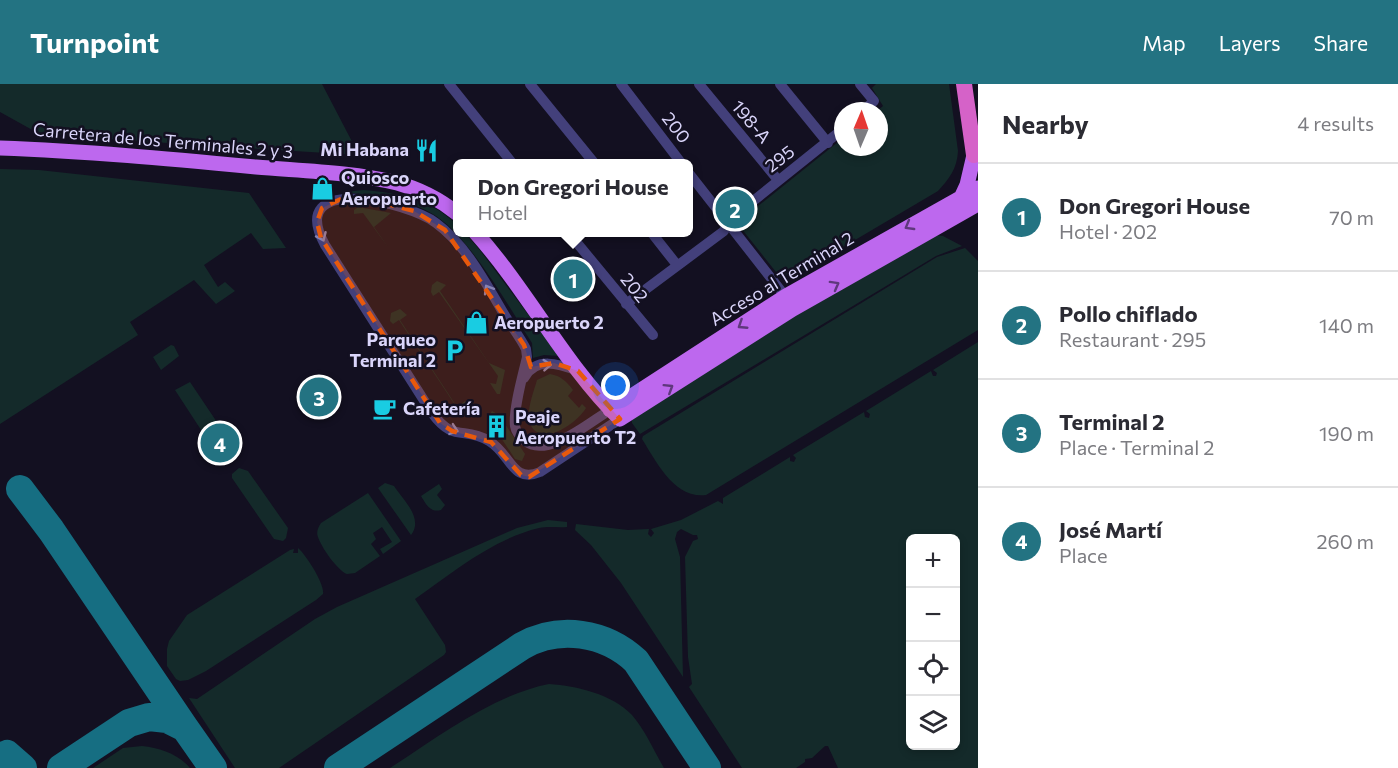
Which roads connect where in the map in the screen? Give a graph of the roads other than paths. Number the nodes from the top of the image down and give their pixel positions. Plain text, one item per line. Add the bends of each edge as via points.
1 (449, 84) edge
2 (530, 84) edge
3 (621, 84) edge
4 (699, 84) edge
5 (780, 84) edge
6 (860, 84) edge
7 (964, 84) edge
8 (873, 102) edge
9 (834, 137) edge
10 (828, 143) junction
11 (0, 148) edge
12 (974, 155) junction
13 (509, 159) edge
14 (591, 159) edge
15 (678, 159) edge
16 (978, 172) edge
17 (693, 178) edge
18 (778, 180) junction
19 (978, 188) edge
20 (961, 198) junction
21 (978, 204) edge
22 (453, 210) edge
23 (727, 222) junction
24 (480, 237) edge
25 (572, 237) edge
26 (655, 237) edge
27 (677, 265) junction
28 (790, 302) junction
29 (626, 304) junction
30 (653, 335) dead end
31 (578, 371) junction
32 (522, 381) junction
33 (615, 414) junction

1 - 13 street
2 - 14 street
3 - 15 street, 200
4 - 18 street, 198-A
5 - 10 street
6 - 8 street
7 - 12 highway
9 - 10 street, 295
10 - 18 street, 295
11 - 22 main road, Carretera de los Terminales 2 y 3 via 363,177 421,191
12 - 16 main road
12 - 20 main road
17 - 23 street, 200
18 - 23 street, 295
19 - 20 main road, Acceso al Terminal 2
20 -> 28 main road, Acceso al Terminal 2
28 -> 21 main road, Acceso al Terminal 2
23 - 27 street, 295 via 724,231
23 - 28 street, 200
24 - 31 main road
25 - 29 street, 202
26 - 27 street
27 - 29 street, 295
28 - 33 main road, Acceso al Terminal 2
29 - 30 street, 202
32 -> 31 street via 528,371 542,364 558,364
31 - 33 main road
32 - 33 street via 515,424 519,436 531,445 554,444
32 -> 33 street via 527,353 524,345 476,268 445,230 414,211 371,200 343,198 322,208 318,225 325,244 432,413 447,429 487,440 521,475 529,477

